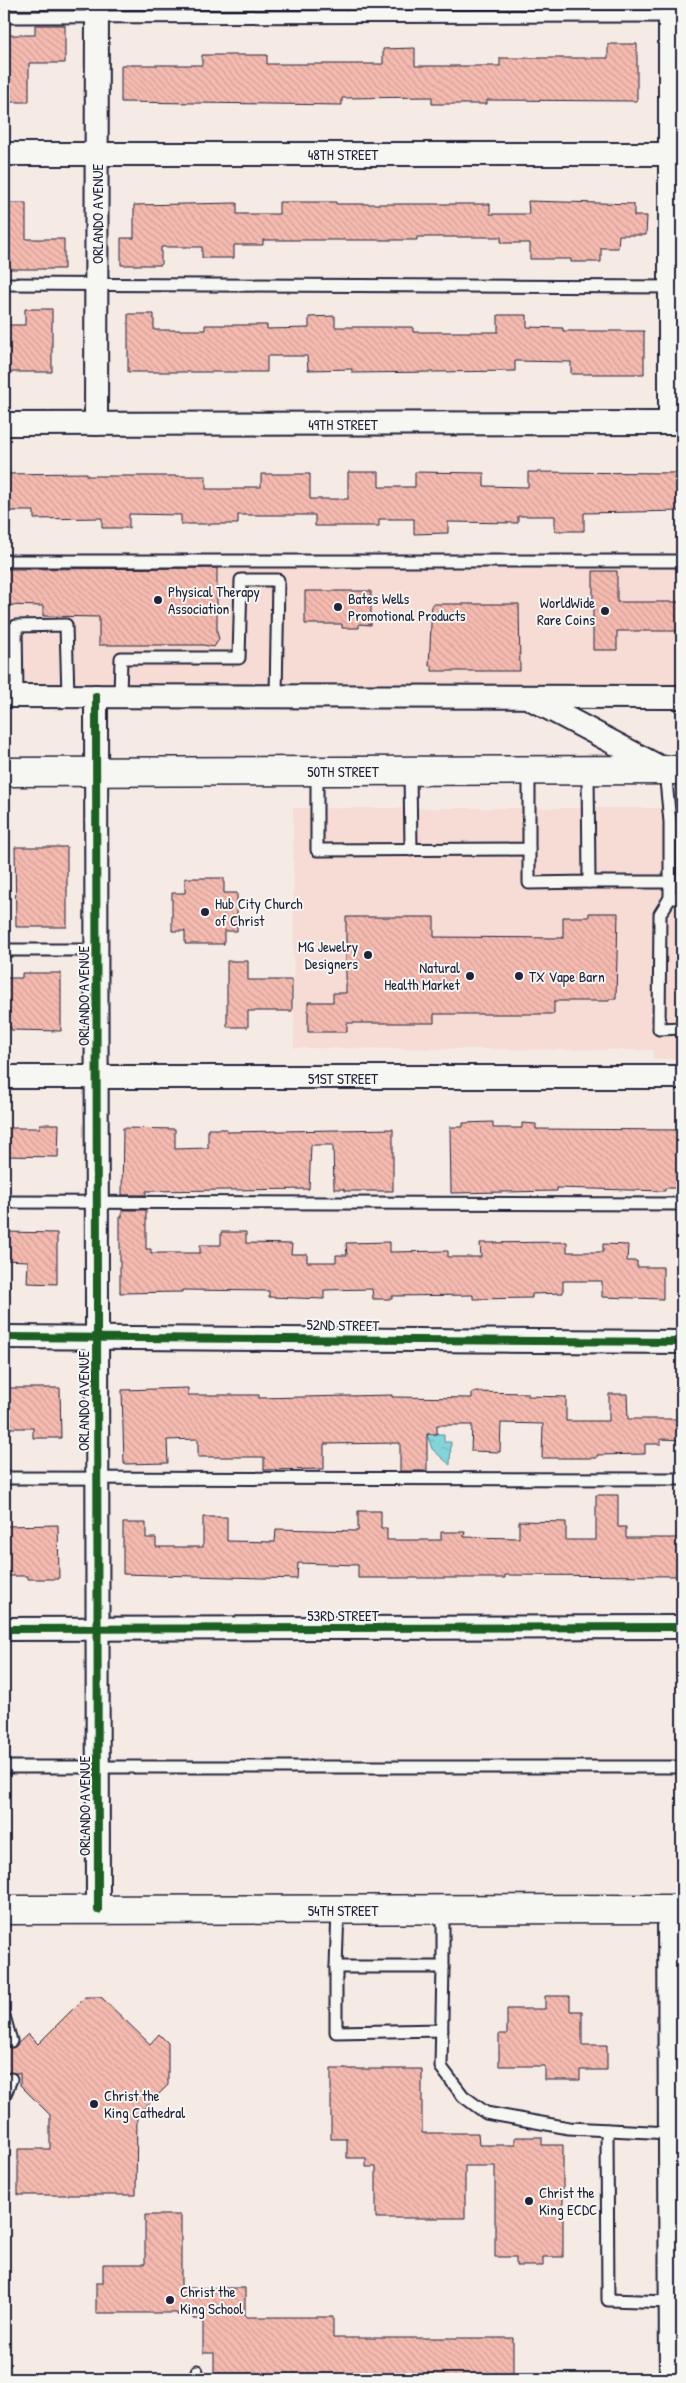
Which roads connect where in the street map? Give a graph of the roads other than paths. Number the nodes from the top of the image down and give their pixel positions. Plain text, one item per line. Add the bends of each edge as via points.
1 (97, 10) edge
2 (674, 12) edge
3 (4, 17) edge
4 (4, 154) edge
5 (97, 154) junction
6 (676, 154) edge
7 (97, 283) junction
8 (4, 284) edge
9 (676, 287) edge
10 (676, 423) edge
11 (4, 424) edge
12 (96, 424) junction
13 (4, 561) edge
14 (682, 561) edge
15 (10, 696) edge
16 (68, 696) junction
17 (96, 696) junction
18 (120, 696) junction
19 (276, 696) junction
20 (525, 696) junction
21 (682, 697) edge
22 (529, 770) junction
23 (588, 770) junction
24 (674, 770) edge
25 (317, 771) junction
26 (410, 771) junction
27 (4, 772) edge
28 (96, 772) junction
29 (670, 848) junction
30 (682, 848) edge
31 (529, 849) junction
32 (411, 850) junction
33 (589, 882) junction
34 (670, 882) junction
35 (670, 898) junction
36 (682, 898) edge
37 (4, 950) edge
38 (96, 950) junction
39 (682, 1028) edge
40 (4, 1077) edge
41 (682, 1077) edge
42 (97, 1078) junction
43 (4, 1202) edge
44 (97, 1202) junction
45 (682, 1204) edge
46 (4, 1337) edge
47 (97, 1337) junction
48 (682, 1342) edge
49 (97, 1477) junction
50 (4, 1478) edge
51 (682, 1479) edge
52 (682, 1627) edge
53 (4, 1629) edge
54 (97, 1629) junction
55 (97, 1766) junction
56 (4, 1767) edge
57 (682, 1767) edge
58 (676, 1909) edge
59 (4, 1910) edge
60 (98, 1910) junction
61 (338, 1910) junction
62 (444, 1910) junction
63 (336, 1967) junction
64 (443, 1967) junction
65 (4, 2016) edge
66 (442, 2030) junction
67 (11, 2041) dead end
68 (676, 2051) edge
69 (11, 2078) dead end
70 (4, 2097) edge
71 (607, 2130) junction
72 (670, 2133) junction
73 (676, 2197) edge
74 (671, 2302) junction
75 (677, 2341) edge
76 (671, 2379) edge

1 - 2 lane
1 - 3 lane
1 - 5 street, ORLANDO AVENUE
2 - 6 street
4 - 5 street, 48TH STREET
5 - 6 street, 48TH STREET
5 - 7 street, ORLANDO AVENUE
6 - 9 street
7 - 8 lane
7 - 9 lane
7 - 12 street, ORLANDO AVENUE
9 - 10 street
10 - 12 street, 49TH STREET
11 - 12 street, 49TH STREET
13 - 14 lane
15 - 16 street
15 - 16 lane via 16,626 66,625
16 - 17 street
17 - 18 street
17 - 28 street, ORLANDO AVENUE
18 - 19 street
18 - 19 lane via 121,658 238,658 241,580 278,580
19 - 20 street
20 - 21 street
20 - 24 street
22 - 23 main road, 50TH STREET
22 - 26 main road, 50TH STREET
22 - 31 lane
23 - 24 main road, 50TH STREET
23 - 33 lane
24 - 29 lane
25 - 26 main road, 50TH STREET
25 - 28 main road, 50TH STREET
25 - 32 lane via 317,850
26 - 32 lane
27 - 28 main road, 50TH STREET
28 - 38 street, ORLANDO AVENUE
29 - 30 lane
29 - 34 lane
31 - 32 lane
31 - 33 lane via 529,883
33 - 34 lane
34 - 35 lane
35 - 36 lane
35 - 39 lane via 660,914 659,1029
37 - 38 lane
38 - 42 street, ORLANDO AVENUE
40 - 42 street, 51ST STREET
41 - 42 street, 51ST STREET
42 - 44 street, ORLANDO AVENUE
43 - 44 lane
44 - 45 lane
44 - 47 street, ORLANDO AVENUE
46 - 47 street, 52ND STREET
47 - 48 street, 52ND STREET
47 - 49 street, ORLANDO AVENUE
49 - 50 lane
49 - 51 lane
49 - 54 street, ORLANDO AVENUE
52 - 54 street, 53RD STREET
53 - 54 street, 53RD STREET
54 - 55 street, ORLANDO AVENUE
55 - 56 lane
55 - 57 lane
55 - 60 street, ORLANDO AVENUE
58 - 62 main road, 54TH STREET
58 - 68 street
59 - 60 main road, 54TH STREET
60 - 61 main road, 54TH STREET
61 - 62 main road, 54TH STREET
61 - 63 lane
62 - 64 lane
63 - 64 lane
63 - 66 lane via 336,2032
64 - 66 lane
65 - 67 lane
66 - 71 lane via 441,2067 463,2096 486,2113 569,2128
68 - 72 street
69 - 70 lane
71 - 72 lane
71 - 74 lane via 608,2300
72 - 73 street
73 - 74 street
74 - 75 street
75 - 76 street

